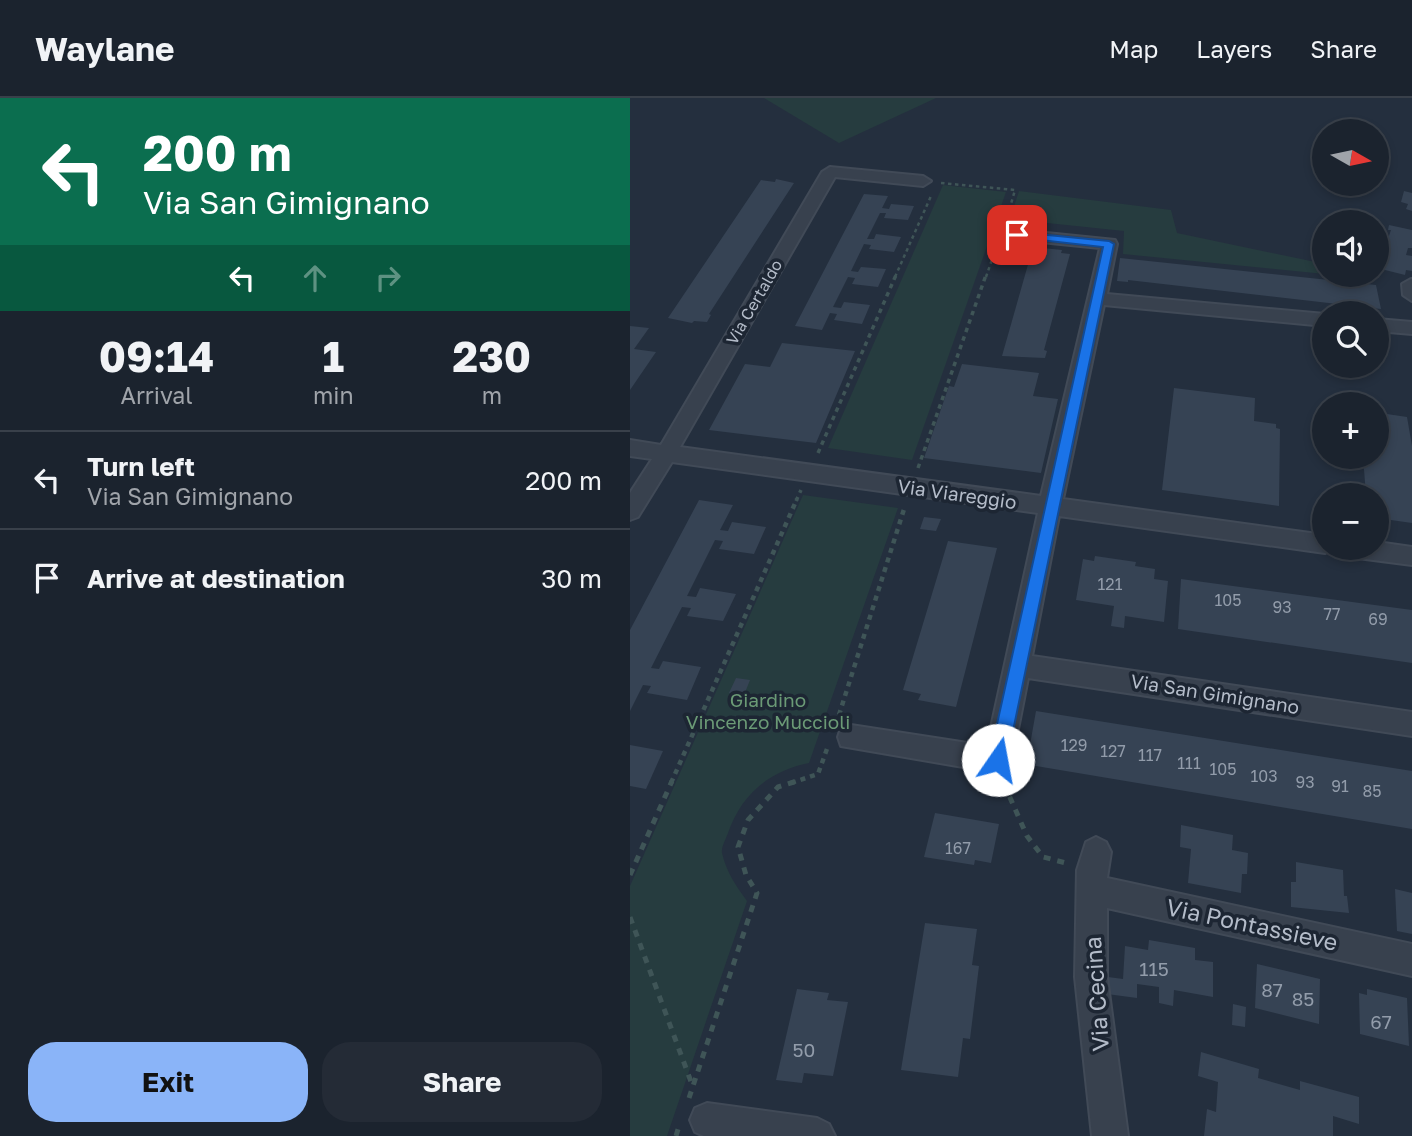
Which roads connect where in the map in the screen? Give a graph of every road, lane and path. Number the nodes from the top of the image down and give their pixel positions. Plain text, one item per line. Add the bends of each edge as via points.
1 (930, 181) junction
2 (1017, 235) dead end
3 (1097, 299) junction
4 (1312, 319) edge
5 (1389, 326) edge
6 (1412, 328) edge
7 (630, 449) edge
8 (666, 454) junction
9 (809, 473) junction
10 (911, 487) junction
11 (1050, 507) junction
12 (630, 511) edge
13 (1312, 542) edge
14 (1389, 553) edge
15 (1412, 556) edge
16 (1018, 665) junction
17 (1412, 724) edge
18 (844, 729) joint
19 (829, 744) dead end
20 (998, 760) junction
21 (1094, 871) junction
22 (630, 875) edge
23 (630, 917) edge
24 (1412, 960) edge
25 (692, 1086) junction
26 (690, 1118) junction
27 (676, 1136) edge
28 (817, 1136) edge
29 (1110, 1136) edge

1 - 8 street, Via Certaldo via 830,172
1 - 9 path
1 - 10 path via 1015,190
2 - 3 street via 1109,244
3 - 4 street
3 - 11 street
5 - 6 street
7 - 8 street, Via Viareggio
8 - 9 street, Via Viareggio
8 - 12 street, Via Certaldo
9 - 10 street, Via Viareggio
9 - 22 path
10 - 11 street, Via Viareggio
10 - 18 path
11 - 13 street, Via Viareggio
11 - 16 street
14 - 15 street
16 - 17 street, Via San Gimignano
16 - 20 street
18 - 20 street
19 - 25 path via 818,774 778,787 748,820 738,847 757,893
20 - 21 path via 1007,795 1043,857
21 - 24 street, Via Pontassieve
21 - 29 street, Via Cecina via 1091,977
23 - 25 path
25 - 26 path
25 - 26 path
26 - 27 path
26 - 28 street

